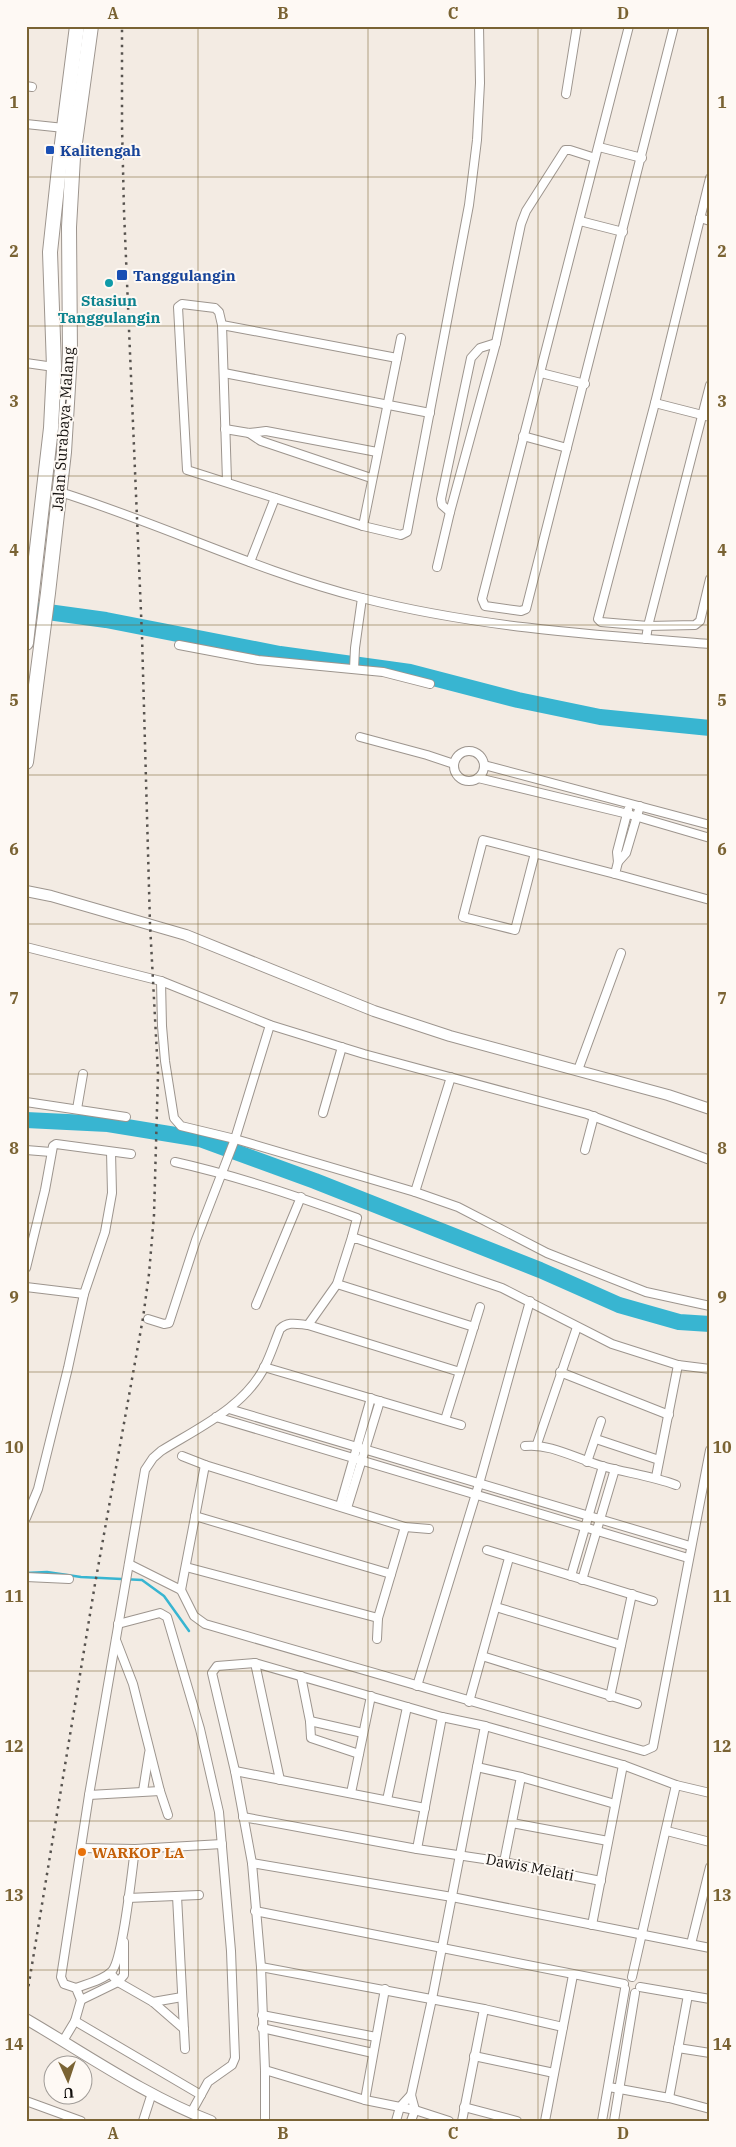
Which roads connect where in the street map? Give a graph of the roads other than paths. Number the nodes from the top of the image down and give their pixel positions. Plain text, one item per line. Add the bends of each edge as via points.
1 (78, 26) edge
2 (91, 26) edge
3 (479, 26) edge
4 (577, 26) edge
5 (629, 26) edge
6 (674, 26) edge
7 (566, 94) dead end
8 (26, 124) edge
9 (64, 128) junction
10 (599, 147) junction
11 (595, 158) junction
12 (642, 158) junction
13 (710, 178) edge
14 (700, 218) junction
15 (580, 221) junction
16 (710, 221) edge
17 (623, 232) junction
18 (222, 325) junction
19 (401, 338) dead end
20 (496, 343) junction
21 (397, 358) junction
22 (26, 363) edge
23 (54, 367) junction
24 (224, 373) junction
25 (541, 373) junction
26 (585, 384) junction
27 (710, 385) edge
28 (655, 403) junction
29 (388, 405) junction
30 (430, 413) junction
31 (706, 416) edge
32 (225, 429) junction
33 (250, 434) junction
34 (523, 436) junction
35 (567, 448) junction
36 (377, 452) junction
37 (371, 478) junction
38 (227, 481) junction
39 (60, 492) junction
40 (275, 498) junction
41 (450, 512) junction
42 (363, 526) junction
43 (250, 562) junction
44 (437, 567) dead end
45 (710, 579) edge
46 (362, 598) junction
47 (502, 608) junction
48 (497, 623) junction
49 (648, 626) junction
50 (646, 639) junction
51 (26, 643) edge
52 (710, 644) edge
53 (179, 646) dead end
54 (354, 667) junction
55 (430, 684) dead end
56 (360, 737) dead end
57 (27, 753) edge
58 (454, 764) junction
59 (484, 765) junction
60 (478, 778) junction
61 (549, 782) junction
62 (546, 795) junction
63 (630, 803) junction
64 (640, 806) junction
65 (628, 814) junction
66 (638, 817) junction
67 (710, 825) edge
68 (710, 838) edge
69 (535, 854) junction
70 (618, 862) junction
71 (615, 874) junction
72 (26, 891) edge
73 (710, 900) edge
74 (26, 946) edge
75 (621, 953) dead end
76 (161, 981) junction
77 (270, 1025) junction
78 (342, 1048) junction
79 (578, 1070) junction
80 (83, 1074) dead end
81 (451, 1077) junction
82 (26, 1102) edge
83 (77, 1109) junction
84 (710, 1109) edge
85 (323, 1113) dead end
86 (126, 1116) dead end
87 (594, 1116) junction
88 (233, 1142) junction
89 (26, 1150) edge
90 (585, 1150) dead end
91 (51, 1152) junction
92 (111, 1152) junction
93 (131, 1154) dead end
94 (710, 1160) edge
95 (175, 1162) dead end
96 (224, 1170) junction
97 (415, 1192) junction
98 (301, 1197) junction
99 (352, 1237) junction
100 (26, 1268) edge
101 (337, 1284) junction
102 (26, 1287) edge
103 (84, 1294) junction
104 (530, 1301) junction
105 (256, 1305) dead end
106 (710, 1306) edge
107 (480, 1307) dead end
108 (148, 1319) dead end
109 (308, 1326) junction
110 (474, 1327) junction
111 (577, 1327) junction
112 (678, 1365) junction
113 (264, 1367) junction
114 (710, 1369) edge
115 (460, 1372) junction
116 (560, 1372) junction
117 (371, 1398) junction
118 (380, 1401) junction
119 (229, 1408) junction
120 (669, 1415) junction
121 (216, 1417) junction
122 (445, 1420) junction
123 (601, 1421) dead end
124 (461, 1425) dead end
125 (596, 1440) junction
126 (537, 1444) junction
127 (525, 1446) dead end
128 (361, 1449) junction
129 (710, 1450) edge
130 (182, 1456) dead end
131 (658, 1460) junction
132 (357, 1461) junction
133 (588, 1462) junction
134 (205, 1465) junction
135 (603, 1466) junction
136 (615, 1469) junction
137 (656, 1477) junction
138 (479, 1484) junction
139 (676, 1485) dead end
140 (475, 1495) junction
141 (344, 1507) junction
142 (195, 1516) junction
143 (588, 1516) junction
144 (26, 1518) edge
145 (599, 1520) junction
146 (405, 1527) junction
147 (585, 1527) junction
148 (429, 1529) dead end
149 (596, 1531) junction
150 (690, 1546) junction
151 (487, 1550) dead end
152 (509, 1558) junction
153 (688, 1558) junction
154 (130, 1564) junction
155 (186, 1567) junction
156 (391, 1574) junction
157 (571, 1576) junction
158 (26, 1577) edge
159 (69, 1579) dead end
160 (582, 1580) junction
161 (182, 1590) junction
162 (632, 1594) junction
163 (653, 1601) dead end
164 (496, 1607) junction
165 (378, 1618) junction
166 (118, 1624) junction
167 (377, 1638) dead end
168 (116, 1640) junction
169 (622, 1645) junction
170 (482, 1656) junction
171 (255, 1663) junction
172 (301, 1676) junction
173 (417, 1686) junction
174 (371, 1696) junction
175 (610, 1697) junction
176 (469, 1702) junction
177 (637, 1704) dead end
178 (407, 1706) junction
179 (442, 1717) junction
180 (310, 1721) junction
181 (485, 1726) junction
182 (363, 1733) junction
183 (150, 1749) junction
184 (359, 1754) junction
185 (623, 1764) junction
186 (477, 1767) junction
187 (235, 1771) junction
188 (520, 1777) junction
189 (280, 1780) junction
190 (676, 1785) junction
191 (143, 1791) junction
192 (160, 1791) junction
193 (351, 1792) junction
194 (710, 1794) edge
195 (89, 1795) junction
196 (387, 1800) junction
197 (615, 1804) junction
198 (425, 1808) junction
199 (168, 1815) dead end
200 (244, 1817) junction
201 (512, 1823) junction
202 (667, 1831) junction
203 (608, 1840) junction
204 (710, 1842) edge
205 (222, 1844) junction
206 (81, 1848) junction
207 (135, 1849) junction
208 (417, 1849) junction
209 (460, 1855) junction
210 (504, 1862) junction
211 (252, 1863) junction
212 (710, 1867) edge
213 (601, 1881) junction
214 (199, 1895) dead end
215 (177, 1896) junction
216 (706, 1896) edge
217 (452, 1897) junction
218 (128, 1898) junction
219 (255, 1911) junction
220 (592, 1925) junction
221 (123, 1934) junction
222 (644, 1935) junction
223 (691, 1944) junction
224 (442, 1948) junction
225 (710, 1948) edge
226 (260, 1967) junction
227 (110, 1973) junction
228 (574, 1975) junction
229 (632, 1977) junction
230 (118, 1982) junction
231 (625, 1986) junction
232 (76, 1988) junction
233 (386, 1989) junction
234 (637, 1990) junction
235 (688, 1995) junction
236 (182, 1998) junction
237 (432, 1999) junction
238 (710, 1999) edge
239 (81, 2000) junction
240 (153, 2002) junction
241 (484, 2008) junction
242 (262, 2015) junction
243 (26, 2019) edge
244 (75, 2021) junction
245 (563, 2027) junction
246 (262, 2028) junction
247 (184, 2029) junction
248 (376, 2037) junction
249 (63, 2040) junction
250 (678, 2048) junction
251 (185, 2049) dead end
252 (710, 2053) edge
253 (373, 2054) junction
254 (474, 2056) junction
255 (265, 2070) junction
256 (554, 2073) junction
257 (609, 2087) junction
258 (620, 2089) junction
259 (152, 2093) junction
260 (202, 2095) junction
261 (411, 2095) junction
262 (669, 2098) junction
263 (365, 2100) junction
264 (26, 2101) edge
265 (400, 2107) junction
266 (464, 2107) junction
267 (710, 2109) edge
268 (415, 2110) junction
269 (191, 2113) junction
270 (81, 2121) edge
271 (143, 2121) edge
272 (211, 2121) edge
273 (265, 2121) edge
274 (396, 2121) edge
275 (411, 2121) edge
276 (449, 2121) edge
277 (462, 2121) edge
278 (517, 2121) edge
279 (545, 2121) edge
280 (602, 2121) edge
281 (614, 2121) edge

1 - 9 highway
2 - 39 highway, Jalan Surabaya-Malang via 73,157 68,227 70,354
3 - 30 street via 480,83 470,205
4 - 7 street
5 - 10 street
6 - 12 street
8 - 9 street
9 - 23 highway via 50,252
10 - 11 street
10 - 12 street
11 - 15 street
11 - 20 street via 565,150 526,211
12 - 17 street
13 - 14 street
14 - 16 street
14 - 28 street
15 - 17 street
15 - 25 street
17 - 26 street
18 - 21 street
18 - 24 street
18 - 38 street via 215,308 182,304 178,307 186,468
19 - 21 street
20 - 41 street
20 - 41 street via 480,348 471,358 442,499 442,505
21 - 29 street
22 - 23 street
23 - 51 highway via 48,458
24 - 29 street
24 - 32 street
25 - 26 street
25 - 34 street
26 - 35 street
27 - 31 street
28 - 31 street
28 - 49 street via 598,617 601,622
29 - 30 street
29 - 36 street
30 - 42 street via 406,532 401,535
31 - 49 street
32 - 33 street
32 - 38 street
33 - 36 street via 266,431
33 - 37 street via 261,441
34 - 35 street
34 - 47 street via 482,599 485,606
35 - 47 street via 526,609
36 - 37 street
37 - 42 street
38 - 40 street
39 - 43 street
39 - 57 highway, Jalan Surabaya-Malang
40 - 42 street
40 - 43 street
41 - 44 street
43 - 46 street
45 - 49 street via 697,624
46 - 48 street via 452,618
46 - 54 street
47 - 48 street
48 - 50 street via 542,631
49 - 50 street
50 - 52 street
53 - 54 street via 258,660
54 - 55 street
56 - 58 street
58 - 59 street via 456,758 469,751 477,753
58 - 60 street via 459,777 465,780
59 - 60 street
59 - 61 street
60 - 62 street
61 - 62 street
61 - 63 street
62 - 65 street
63 - 64 street
63 - 65 street
64 - 66 street
64 - 67 street
65 - 66 street
65 - 70 street via 617,852
66 - 68 street
66 - 70 street via 626,854
69 - 69 street via 515,930 463,917 483,840
69 - 71 street
70 - 71 street
71 - 73 street
72 - 79 street via 186,935 374,1011 466,1041
74 - 76 street
75 - 79 street
76 - 77 street
76 - 88 street via 162,1026 174,1118 187,1127
77 - 78 street
77 - 88 street
78 - 81 street
78 - 85 street
79 - 84 street
80 - 83 street
81 - 87 street
81 - 97 street
82 - 83 street
83 - 86 street
87 - 90 street
87 - 94 street
88 - 96 street
88 - 97 street
89 - 91 street
91 - 92 street via 56,1144
91 - 100 street
92 - 93 street
92 - 103 street via 112,1193 105,1232
95 - 96 street
96 - 98 street
96 - 108 street via 196,1240 169,1323
97 - 106 street via 464,1210 547,1253 646,1292
98 - 99 street via 357,1218
98 - 105 street
99 - 101 street
99 - 104 street via 502,1288
101 - 109 street
101 - 110 street
102 - 103 street
103 - 144 street via 38,1489
104 - 111 street
104 - 138 street
107 - 110 street
109 - 113 street via 288,1323 283,1326
109 - 115 street
110 - 115 street
111 - 112 street via 612,1344
111 - 116 street
112 - 114 street
112 - 120 street
113 - 117 street
113 - 119 street
115 - 122 street
116 - 120 street
116 - 126 street
117 - 118 street
117 - 128 street
118 - 122 street
118 - 128 street
119 - 121 street
119 - 128 street
120 - 131 street
121 - 132 street
121 - 154 street via 161,1450 145,1470
122 - 124 street
123 - 125 street
125 - 131 street
125 - 133 street
126 - 127 street
126 - 133 street
128 - 132 street
128 - 138 street
129 - 150 street
130 - 134 street
131 - 137 street
132 - 140 street
132 - 141 street
133 - 135 street
134 - 141 street
134 - 142 street
135 - 136 street
135 - 143 street
136 - 137 street
136 - 145 street
137 - 139 street
138 - 140 street
138 - 143 street
140 - 147 street
140 - 173 street
141 - 146 street
142 - 155 street
142 - 156 street
143 - 145 street
143 - 147 street
145 - 149 street
145 - 150 street
146 - 148 street
146 - 156 street
147 - 149 street
147 - 157 street
149 - 153 street
149 - 160 street
150 - 153 street
151 - 152 street
152 - 157 street
152 - 164 street
153 - 176 street via 649,1750
154 - 161 street
154 - 166 street
155 - 161 street
155 - 165 street
156 - 165 street
157 - 160 street
158 - 159 street
160 - 162 street
161 - 173 street via 194,1616 205,1624
162 - 163 street
162 - 169 street
164 - 169 street
164 - 170 street
165 - 167 street
166 - 168 street
166 - 205 street via 160,1613 167,1617 200,1729 219,1812
168 - 183 street via 133,1684
168 - 195 street
169 - 175 street
170 - 175 street
170 - 176 street
171 - 172 street
171 - 187 street via 217,1666 212,1673
171 - 189 street
172 - 174 street
172 - 180 street
173 - 176 street
174 - 178 street
174 - 182 street
175 - 177 street
178 - 179 street
178 - 196 street
179 - 181 street
179 - 198 street
180 - 182 street
180 - 184 street via 313,1740
181 - 185 street
181 - 186 street
182 - 184 street
183 - 191 street
183 - 192 street
184 - 193 street
185 - 190 street
185 - 197 street
186 - 188 street
186 - 209 street
187 - 189 street
187 - 200 street
188 - 197 street
188 - 201 street
189 - 193 street
190 - 194 street
190 - 202 street
191 - 192 street
191 - 195 street
192 - 199 street
193 - 196 street
195 - 206 street
196 - 198 street
197 - 203 street
198 - 208 street
200 - 208 street, Dawis Melati
200 - 211 street
201 - 203 street
201 - 210 street
202 - 204 street
202 - 222 street
203 - 213 street
205 - 207 street
205 - 260 street via 235,2058 232,2066 208,2082
206 - 207 street
206 - 232 street via 61,1977 64,1984
207 - 218 street
208 - 209 street, Dawis Melati
209 - 210 street, Dawis Melati
209 - 217 street
210 - 213 street, Dawis Melati
211 - 217 street
211 - 219 street
212 - 216 street
213 - 220 street
214 - 215 street
215 - 218 street
215 - 236 street
216 - 223 street
217 - 220 street
217 - 224 street
218 - 221 street
219 - 224 street
219 - 226 street
220 - 222 street
221 - 227 street
221 - 230 street via 125,1970
222 - 223 street
222 - 229 street
223 - 225 street
224 - 228 street
224 - 237 street
226 - 233 street
226 - 242 street
227 - 230 street
227 - 232 street
228 - 231 street
228 - 245 street
229 - 231 street via 627,1979
229 - 234 street via 639,1982
230 - 239 street
230 - 240 street
231 - 234 street via 631,1993
231 - 257 street
232 - 239 street
233 - 237 street
233 - 248 street
234 - 235 street
234 - 258 street
235 - 238 street
235 - 250 street
236 - 240 street
236 - 247 street
237 - 241 street
237 - 261 street
239 - 244 street
240 - 247 street
241 - 245 street
241 - 254 street
242 - 246 street
242 - 248 street
243 - 249 street
244 - 249 street
244 - 260 street
245 - 256 street
246 - 253 street
246 - 255 street
247 - 251 street
248 - 253 street
249 - 259 street
250 - 252 street
250 - 262 street
253 - 263 street
254 - 256 street
254 - 266 street
255 - 263 street
255 - 273 street
256 - 279 street
257 - 258 street
257 - 280 street
258 - 262 street
258 - 281 street
259 - 269 street
259 - 271 street
260 - 269 street
261 - 265 street
261 - 268 street
262 - 267 street
263 - 265 street
264 - 270 street
265 - 268 street
265 - 274 street
266 - 277 street
266 - 278 street
268 - 275 street
268 - 276 street
269 - 272 street

